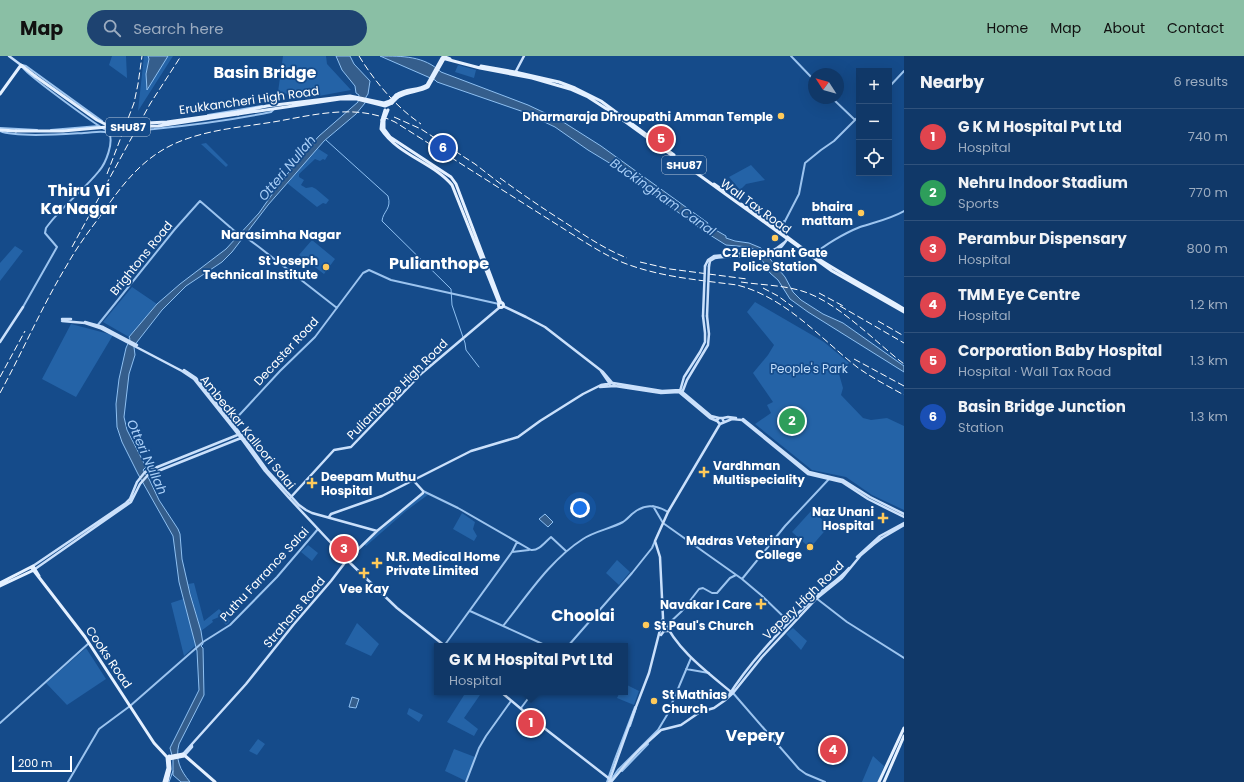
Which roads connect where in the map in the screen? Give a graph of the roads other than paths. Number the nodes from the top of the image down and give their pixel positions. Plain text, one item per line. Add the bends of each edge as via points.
1 (9, 56) edge
2 (438, 56) edge
3 (524, 56) edge
4 (791, 56) edge
5 (444, 58) edge
6 (21, 65) junction
7 (904, 71) edge
8 (514, 73) junction
9 (808, 74) edge
10 (892, 84) edge
11 (53, 86) junction
12 (50, 89) junction
13 (0, 94) edge
14 (358, 98) junction
15 (367, 100) junction
16 (391, 102) junction
17 (838, 104) edge
18 (267, 106) junction
19 (273, 109) junction
20 (386, 109) junction
21 (238, 113) junction
22 (188, 118) junction
23 (855, 120) joint
24 (103, 122) junction
25 (100, 125) junction
26 (190, 125) junction
27 (148, 129) junction
28 (0, 130) edge
29 (108, 131) junction
30 (102, 132) junction
31 (904, 211) edge
32 (786, 218) junction
33 (778, 229) junction
34 (785, 234) junction
35 (787, 239) junction
36 (757, 254) junction
37 (812, 256) junction
38 (500, 305) junction
39 (23, 307) joint
40 (337, 308) junction
41 (904, 310) edge
42 (62, 320) dead end
43 (97, 326) junction
44 (0, 342) edge
45 (697, 360) junction
46 (613, 385) junction
47 (682, 392) junction
48 (719, 418) junction
49 (723, 418) junction
50 (717, 421) junction
51 (724, 422) junction
52 (231, 424) junction
53 (720, 424) junction
54 (241, 436) junction
55 (830, 478) junction
56 (413, 480) junction
57 (138, 483) junction
58 (423, 491) junction
59 (291, 497) junction
60 (653, 506) junction
61 (668, 512) junction
62 (904, 516) edge
63 (329, 517) junction
64 (663, 523) junction
65 (904, 524) edge
66 (318, 529) junction
67 (377, 531) junction
68 (655, 541) junction
69 (517, 542) junction
70 (530, 550) junction
71 (566, 551) junction
72 (512, 552) junction
73 (347, 560) junction
74 (33, 568) junction
75 (736, 575) junction
76 (742, 579) junction
77 (0, 583) edge
78 (0, 586) edge
79 (816, 598) junction
80 (469, 611) junction
81 (663, 618) junction
82 (791, 623) junction
83 (503, 626) junction
84 (662, 626) junction
85 (666, 626) junction
86 (669, 631) junction
87 (659, 637) junction
88 (89, 643) junction
89 (440, 643) edge
90 (446, 643) edge
91 (540, 643) edge
92 (571, 643) edge
93 (691, 658) junction
94 (904, 658) edge
95 (686, 669) junction
96 (709, 674) junction
97 (732, 692) junction
98 (504, 695) edge
99 (531, 695) edge
100 (511, 701) junction
101 (130, 706) junction
102 (636, 707) junction
103 (520, 709) junction
104 (0, 723) edge
105 (904, 728) edge
106 (658, 731) junction
107 (904, 736) edge
108 (903, 740) edge
109 (182, 755) junction
110 (169, 758) junction
111 (619, 771) junction
112 (612, 774) junction
113 (610, 781) edge
114 (68, 782) edge
115 (166, 782) edge
116 (215, 782) edge
117 (466, 782) edge
118 (825, 782) edge
119 (880, 782) edge
120 (884, 782) edge

1 - 6 main road
2 - 5 main road
3 - 8 main road
4 - 9 street
5 - 8 main road, Wall Tax Road / SHU87
5 - 16 main road, bridge via 430,83 424,87 405,90
6 - 11 street
6 - 12 street
6 - 13 main road
6 - 21 main road, SHU87, bridge via 107,125 166,122
7 - 10 street
8 - 33 main road, Wall Tax Road / SHU87 via 564,84 601,101 690,168
8 - 35 main road, Wall Tax Road / SHU87 via 570,89 588,97
11 - 12 street
11 - 24 street
12 - 25 street
14 - 15 main road, SHU87
14 - 18 main road, Erukkancheri High Road / SHU87 via 340,96
14 - 19 main road, Erukkancheri High Road / SHU87
15 - 16 main road, SHU87
15 - 20 main road, SHU87
16 - 20 main road
17 - 23 street
18 - 21 main road, SHU87
18 - 22 street, Erukkancheri High Road
19 - 21 main road, SHU87
19 - 26 street, Erukkancheri High Road via 271,112 252,116
20 - 38 main road, bridge via 381,129 384,133 395,144 450,177 456,184
21 - 28 main road, SHU87, bridge via 158,126 63,131
22 - 26 street
22 - 27 street, Erukkancheri High Road via 151,122
23 - 32 street via 834,141 805,163 799,194
24 - 25 street
24 - 29 street via 108,125
25 - 28 street via 46,130
25 - 29 street
25 - 30 street
26 - 27 street, Erukkancheri High Road
27 - 29 street, Erukkancheri High Road
28 - 30 street via 33,134
29 - 30 street, Erukkancheri High Road
29 - 39 street via 111,139 100,170 46,228 45,233 57,247
31 - 37 street via 850,232
32 - 33 street
32 - 34 street
33 - 34 main road, Wall Tax Road / SHU87
34 - 35 main road, Wall Tax Road / SHU87
35 - 36 main road via 774,250
35 - 37 main road, Wall Tax Road / SHU87
36 - 45 main road, bridge via 715,258 710,261 708,344
36 - 45 main road, bridge via 714,256 708,260 705,266 703,316 705,342
37 - 41 main road, Wall Tax Road / SHU87 via 832,271
38 - 40 street, Decaster Road via 390,280 368,270
38 - 46 main road via 542,325 603,372
38 - 59 main road, Pulianthope High Road via 422,373 351,447 334,450
39 - 44 main road
40 - 43 street, Brightons Road via 238,234 200,201
40 - 52 street, Decaster Road via 315,337
42 - 43 main road, Ambedkar Kalloori Salai
43 - 52 main road, Ambedkar Kalloori Salai via 190,375
45 - 47 main road
45 - 47 main road via 684,377
46 - 47 main road
46 - 56 main road via 600,386 584,394 518,437 471,451
47 - 48 main road via 711,416
47 - 50 main road via 710,418
48 - 49 main road
48 - 50 main road
49 - 51 main road
49 - 62 main road via 746,421 809,472 846,481
50 - 53 main road
51 - 53 main road
51 - 55 main road via 732,419 742,420 808,474
52 - 54 main road, Ambedkar Kalloori Salai
53 - 61 main road
54 - 57 main road via 148,475
54 - 57 main road via 145,472
54 - 59 main road, Ambedkar Kalloori Salai
55 - 62 main road
55 - 76 street via 785,526
56 - 58 main road
56 - 63 main road via 382,496 331,514
57 - 74 main road via 131,502
58 - 67 main road, Strahans Road
58 - 69 street
59 - 63 main road via 306,510
59 - 66 main road
60 - 61 street
60 - 64 street
60 - 71 street via 640,508 623,522 592,534
61 - 64 main road
63 - 67 main road
64 - 68 main road
64 - 75 street
65 - 79 main road, Vepery High Road via 873,542 860,553 841,577
66 - 73 main road
66 - 101 street, Puthu Farrance Salai via 277,577 230,625 202,642
67 - 73 main road, Strahans Road
68 - 81 main road via 660,557
68 - 92 street via 632,573
69 - 70 street
69 - 72 street
70 - 71 street via 537,549 551,537
70 - 72 street
71 - 83 street
72 - 80 street
73 - 89 main road via 397,608
73 - 109 main road, Strahans Road via 246,684
74 - 77 main road
74 - 78 main road
74 - 88 main road, Cooks Road
75 - 76 street
75 - 85 street via 716,593 703,588 698,589 682,611
76 - 82 street
79 - 82 main road, Vepery High Road
79 - 94 street
80 - 83 street
80 - 90 street
81 - 84 main road
81 - 85 main road
82 - 97 main road, Vepery High Road via 756,660
83 - 91 street
84 - 85 main road
84 - 87 main road
85 - 86 main road
86 - 87 main road via 664,631
86 - 93 main road
87 - 102 main road
88 - 101 main road, Cooks Road
88 - 104 street
93 - 95 street
93 - 96 main road
95 - 96 street
95 - 106 street
96 - 97 main road
97 - 106 main road, Vepery High Road via 714,708 700,712 681,725
97 - 118 street via 799,769
98 - 100 main road
99 - 103 street
100 - 103 main road
100 - 117 street via 479,748
101 - 110 main road, Cooks Road via 160,750
101 - 114 street, Puthu Farrance Salai via 99,729
102 - 112 street
102 - 113 main road, bridge
103 - 113 main road
105 - 119 main road
106 - 111 street
106 - 113 main road, bridge
107 - 108 main road
108 - 120 main road
109 - 110 main road
109 - 116 main road
110 - 115 main road
111 - 112 street
111 - 113 street
112 - 113 street
112 - 113 street

